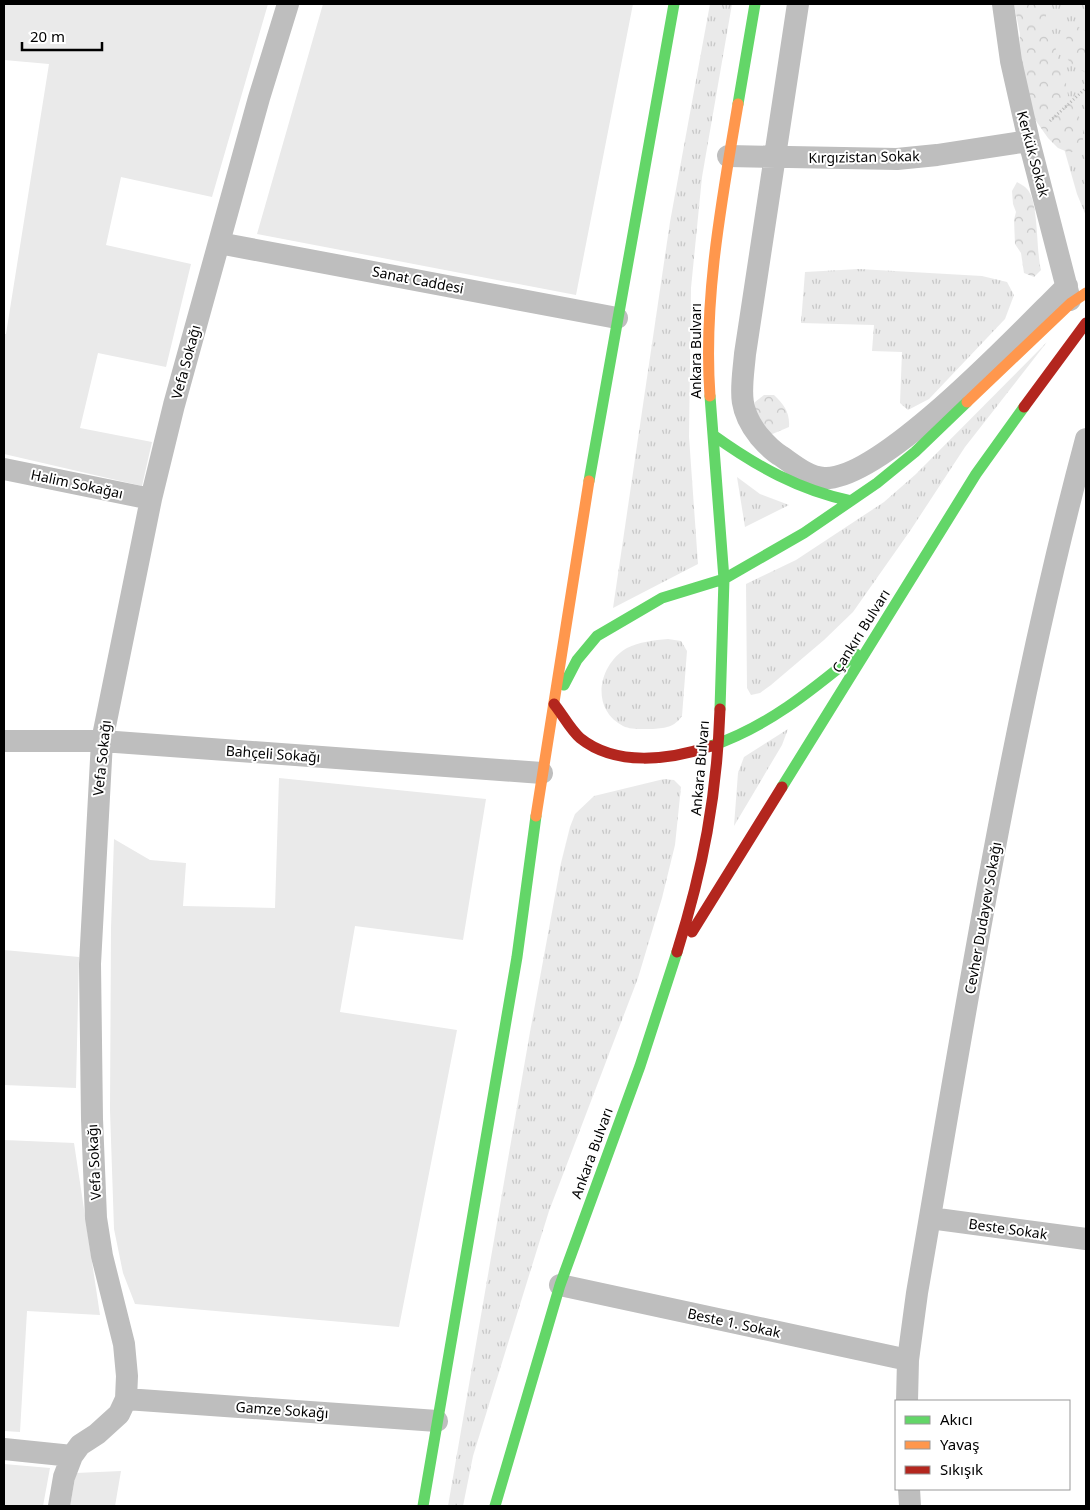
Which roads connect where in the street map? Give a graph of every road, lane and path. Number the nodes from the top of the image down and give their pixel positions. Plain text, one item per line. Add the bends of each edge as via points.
1 (288, 4) edge
2 (674, 4) edge
3 (755, 4) edge
4 (798, 4) edge
5 (1003, 4) edge
6 (1086, 88) edge
7 (1029, 141) junction
8 (728, 156) junction
9 (773, 157) junction
10 (219, 243) junction
11 (1075, 294) edge
12 (617, 318) junction
13 (1086, 323) edge
14 (713, 435) junction
15 (1086, 439) edge
16 (4, 469) edge
17 (151, 499) junction
18 (851, 501) junction
19 (724, 579) junction
20 (874, 640) junction
21 (554, 704) junction
22 (4, 741) edge
23 (102, 741) junction
24 (719, 742) junction
25 (542, 773) junction
26 (673, 963) junction
27 (930, 1218) junction
28 (1086, 1239) edge
29 (560, 1285) junction
30 (908, 1360) junction
31 (126, 1399) junction
32 (907, 1400) edge
33 (437, 1421) junction
34 (4, 1450) edge
35 (72, 1456) junction
36 (909, 1490) edge
37 (59, 1506) edge
38 (423, 1506) edge
39 (495, 1506) edge
40 (910, 1506) edge

1 - 10 street, Vefa Sokağı
2 - 12 main road
3 - 8 main road, Ankara Bulvarı
4 - 9 street
5 - 7 street, Kerkük Sokak via 1011,62
6 - 7 path
7 - 9 street, Kırgızistan Sokak via 897,159
7 - 11 street, Kerkük Sokak
8 - 9 street, Kırgızistan Sokak
8 - 14 main road, Ankara Bulvarı via 709,330
9 - 11 street via 744,354 742,404 747,421 761,438 775,453 805,472 824,478 860,468 924,425
10 - 12 street, Sanat Caddesi
10 - 17 street, Vefa Sokağı
11 - 18 main road via 915,452
12 - 21 main road
13 - 20 main road, Çankırı Bulvarı via 1075,346 976,474
14 - 18 main road via 781,480 805,490
14 - 19 main road, Ankara Bulvarı
15 - 27 street, Cevher Dudayev Sokağı via 1004,804
16 - 17 street, Halim Sokağaı
17 - 23 street, Vefa Sokağı
18 - 19 main road via 804,533
19 - 21 main road via 662,598 597,636 577,660
19 - 24 main road, Ankara Bulvarı
20 - 24 main road via 765,723
20 - 26 main road, Çankırı Bulvarı
21 - 24 main road via 581,739 614,756 659,758
21 - 25 main road
22 - 23 street, Bahçeli Sokağı
23 - 25 street, Bahçeli Sokağı
23 - 31 street, Vefa Sokağı via 90,964 92,1119 96,1218 124,1344
24 - 26 main road, Ankara Bulvarı via 705,854
25 - 33 main road via 517,957
26 - 29 main road, Ankara Bulvarı via 640,1066
27 - 28 street, Beste Sokak
27 - 30 street, Cevher Dudayev Sokağı
29 - 30 street, Beste 1. Sokak
29 - 39 main road, Ankara Bulvarı
30 - 32 street, Cevher Dudayev Sokağı
31 - 33 street, Gamze Sokağı
31 - 35 street via 119,1414 80,1445
33 - 38 main road
34 - 35 street
35 - 37 street
36 - 40 street

